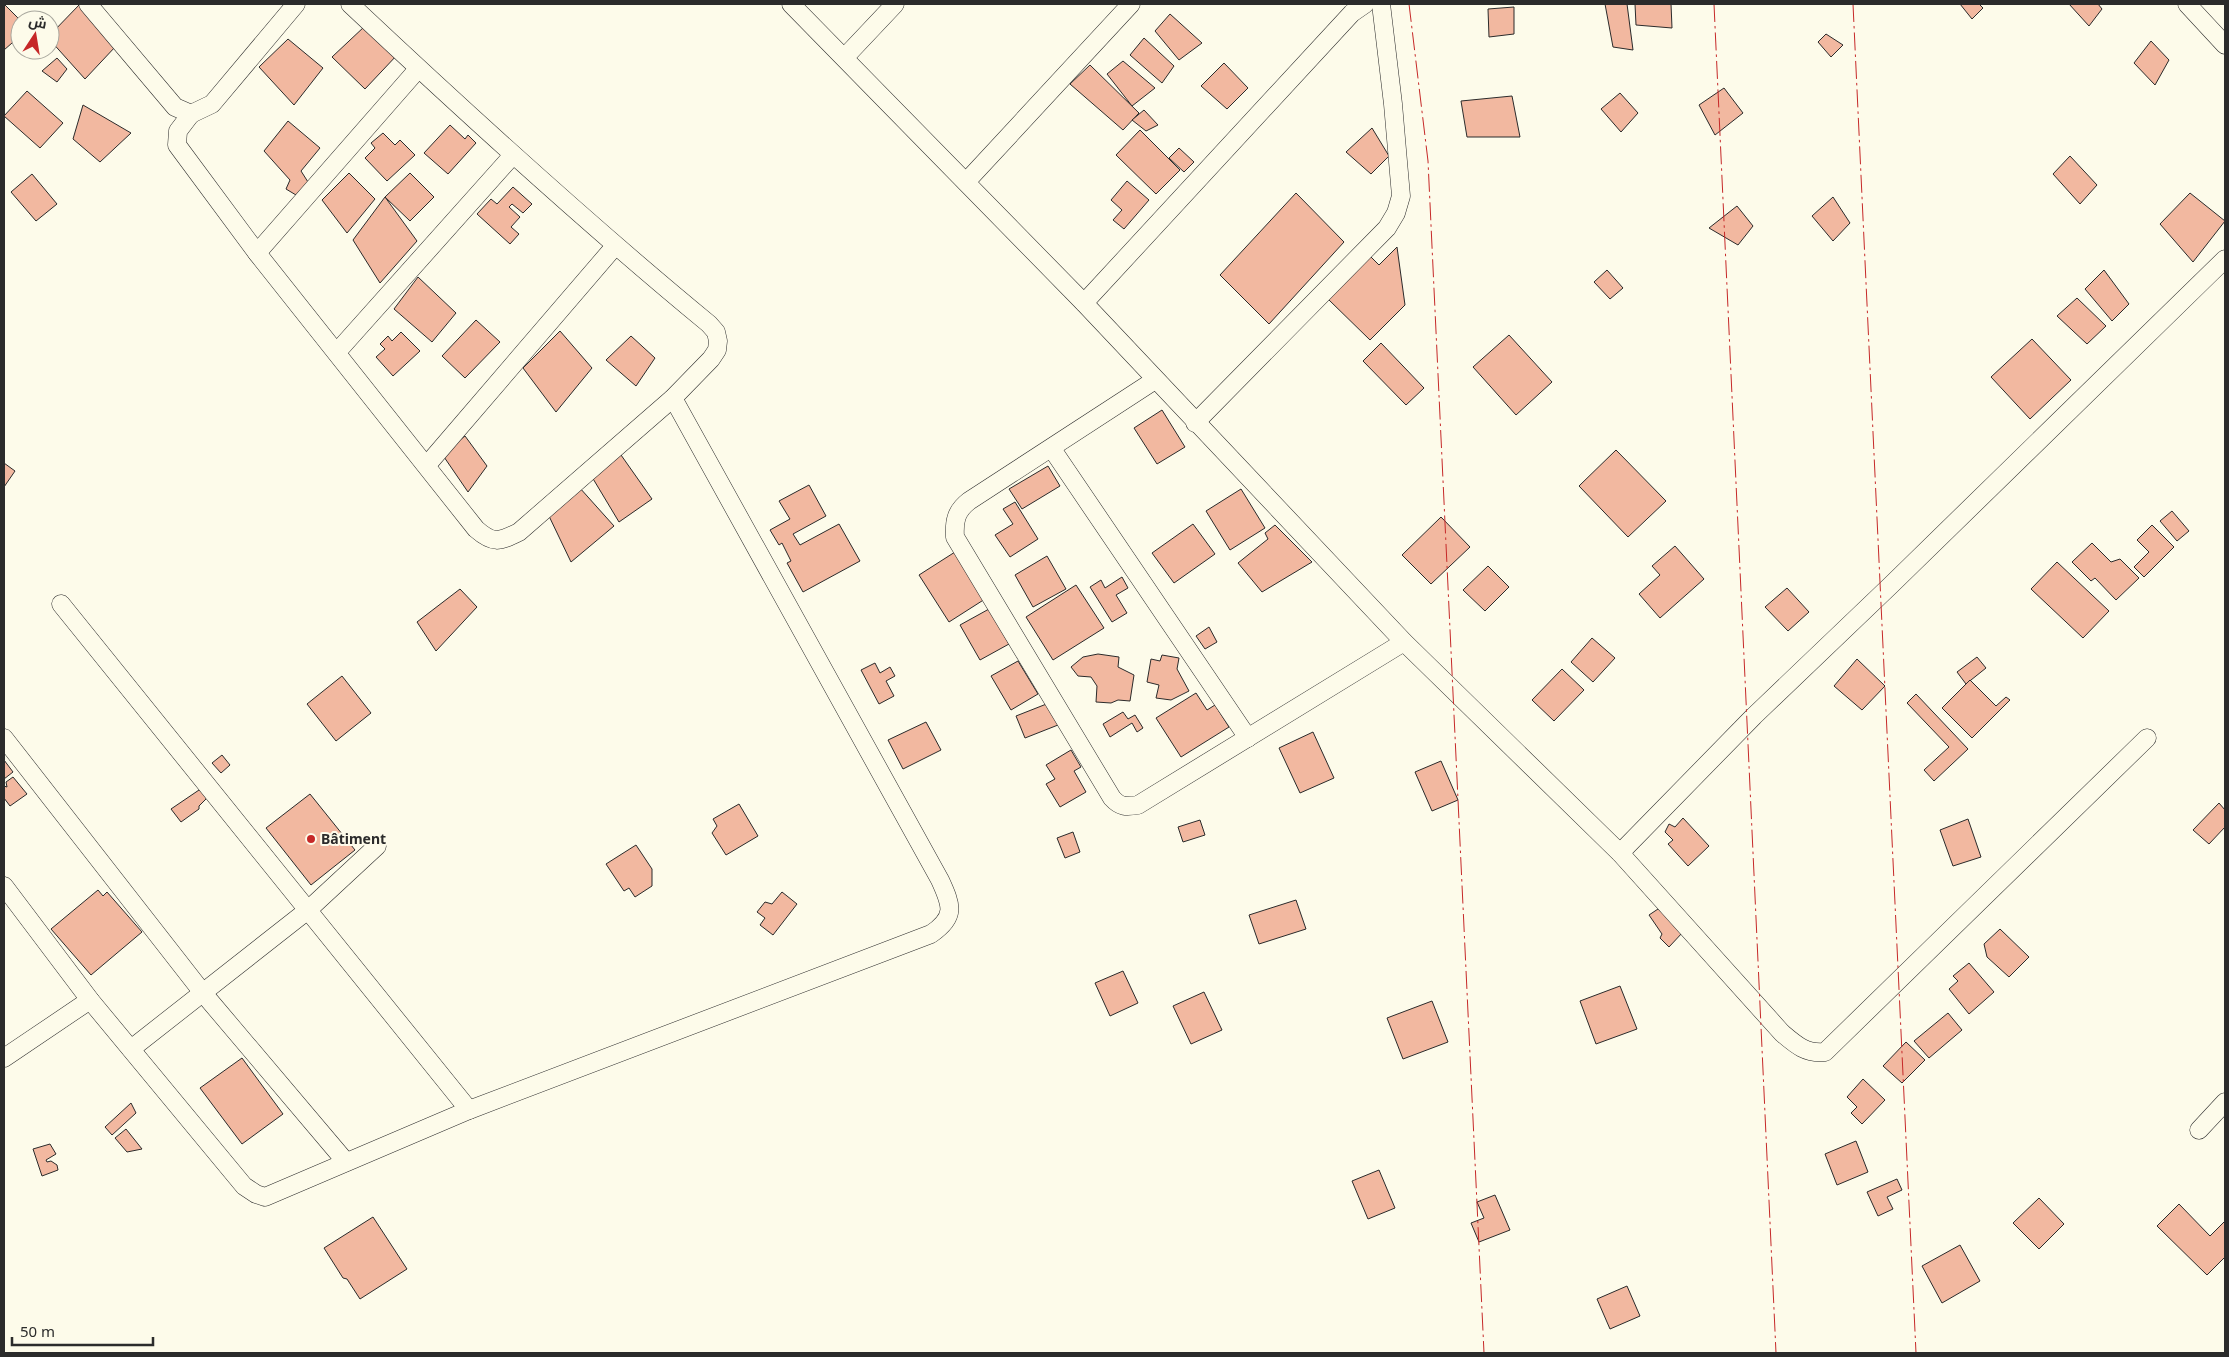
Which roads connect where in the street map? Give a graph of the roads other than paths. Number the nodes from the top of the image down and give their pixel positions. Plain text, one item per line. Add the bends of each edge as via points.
1 (88, 4) edge
2 (296, 4) edge
3 (350, 4) edge
4 (791, 4) edge
5 (895, 4) edge
6 (1131, 4) edge
7 (1366, 4) edge
8 (1381, 4) edge
9 (2187, 4) edge
10 (2225, 45) edge
11 (845, 58) junction
12 (418, 69) junction
13 (191, 114) junction
14 (512, 155) junction
15 (966, 182) junction
16 (615, 246) junction
17 (258, 253) junction
18 (2225, 259) edge
19 (1084, 303) junction
20 (337, 352) junction
21 (1155, 380) junction
22 (673, 398) junction
23 (1195, 423) junction
24 (1052, 449) junction
25 (427, 465) junction
26 (61, 604) dead end
27 (1404, 642) junction
28 (4, 738) edge
29 (1248, 738) junction
30 (2147, 738) dead end
31 (377, 846) dead end
32 (1620, 853) junction
33 (4, 886) edge
34 (308, 910) junction
35 (203, 993) junction
36 (90, 1000) junction
37 (131, 1049) junction
38 (4, 1058) edge
39 (2225, 1102) edge
40 (469, 1110) junction
41 (2199, 1130) dead end
42 (346, 1162) junction

1 - 13 street via 175,107
2 - 13 street via 212,104
3 - 12 street
4 - 11 street
5 - 11 street
6 - 15 street
7 - 19 street via 1352,13
8 - 23 street via 1401,196 1396,213 1387,228
9 - 10 street
11 - 15 street
12 - 14 street
12 - 17 street
13 - 17 street via 178,131 177,145
14 - 16 street
14 - 20 street
15 - 19 street
16 - 22 street via 716,332 717,350
16 - 25 street
17 - 20 street
18 - 32 street via 1754,716
19 - 21 street
20 - 25 street
21 - 23 street
21 - 24 street
22 - 25 street via 519,532 498,541 488,539 476,528
22 - 40 street via 940,880 948,897 950,913 945,925 931,934
23 - 27 street
24 - 29 street
24 - 29 street via 960,508 954,522 955,536 1112,798 1119,806 1138,805
26 - 34 street
27 - 29 street
27 - 32 street
28 - 35 street
30 - 32 street via 1825,1052 1802,1049 1782,1033
31 - 34 street
33 - 36 street
34 - 35 street
34 - 40 street
35 - 37 street
35 - 42 street
36 - 37 street
36 - 38 street
37 - 42 street via 244,1186 256,1194 265,1197
39 - 41 street
40 - 42 street

